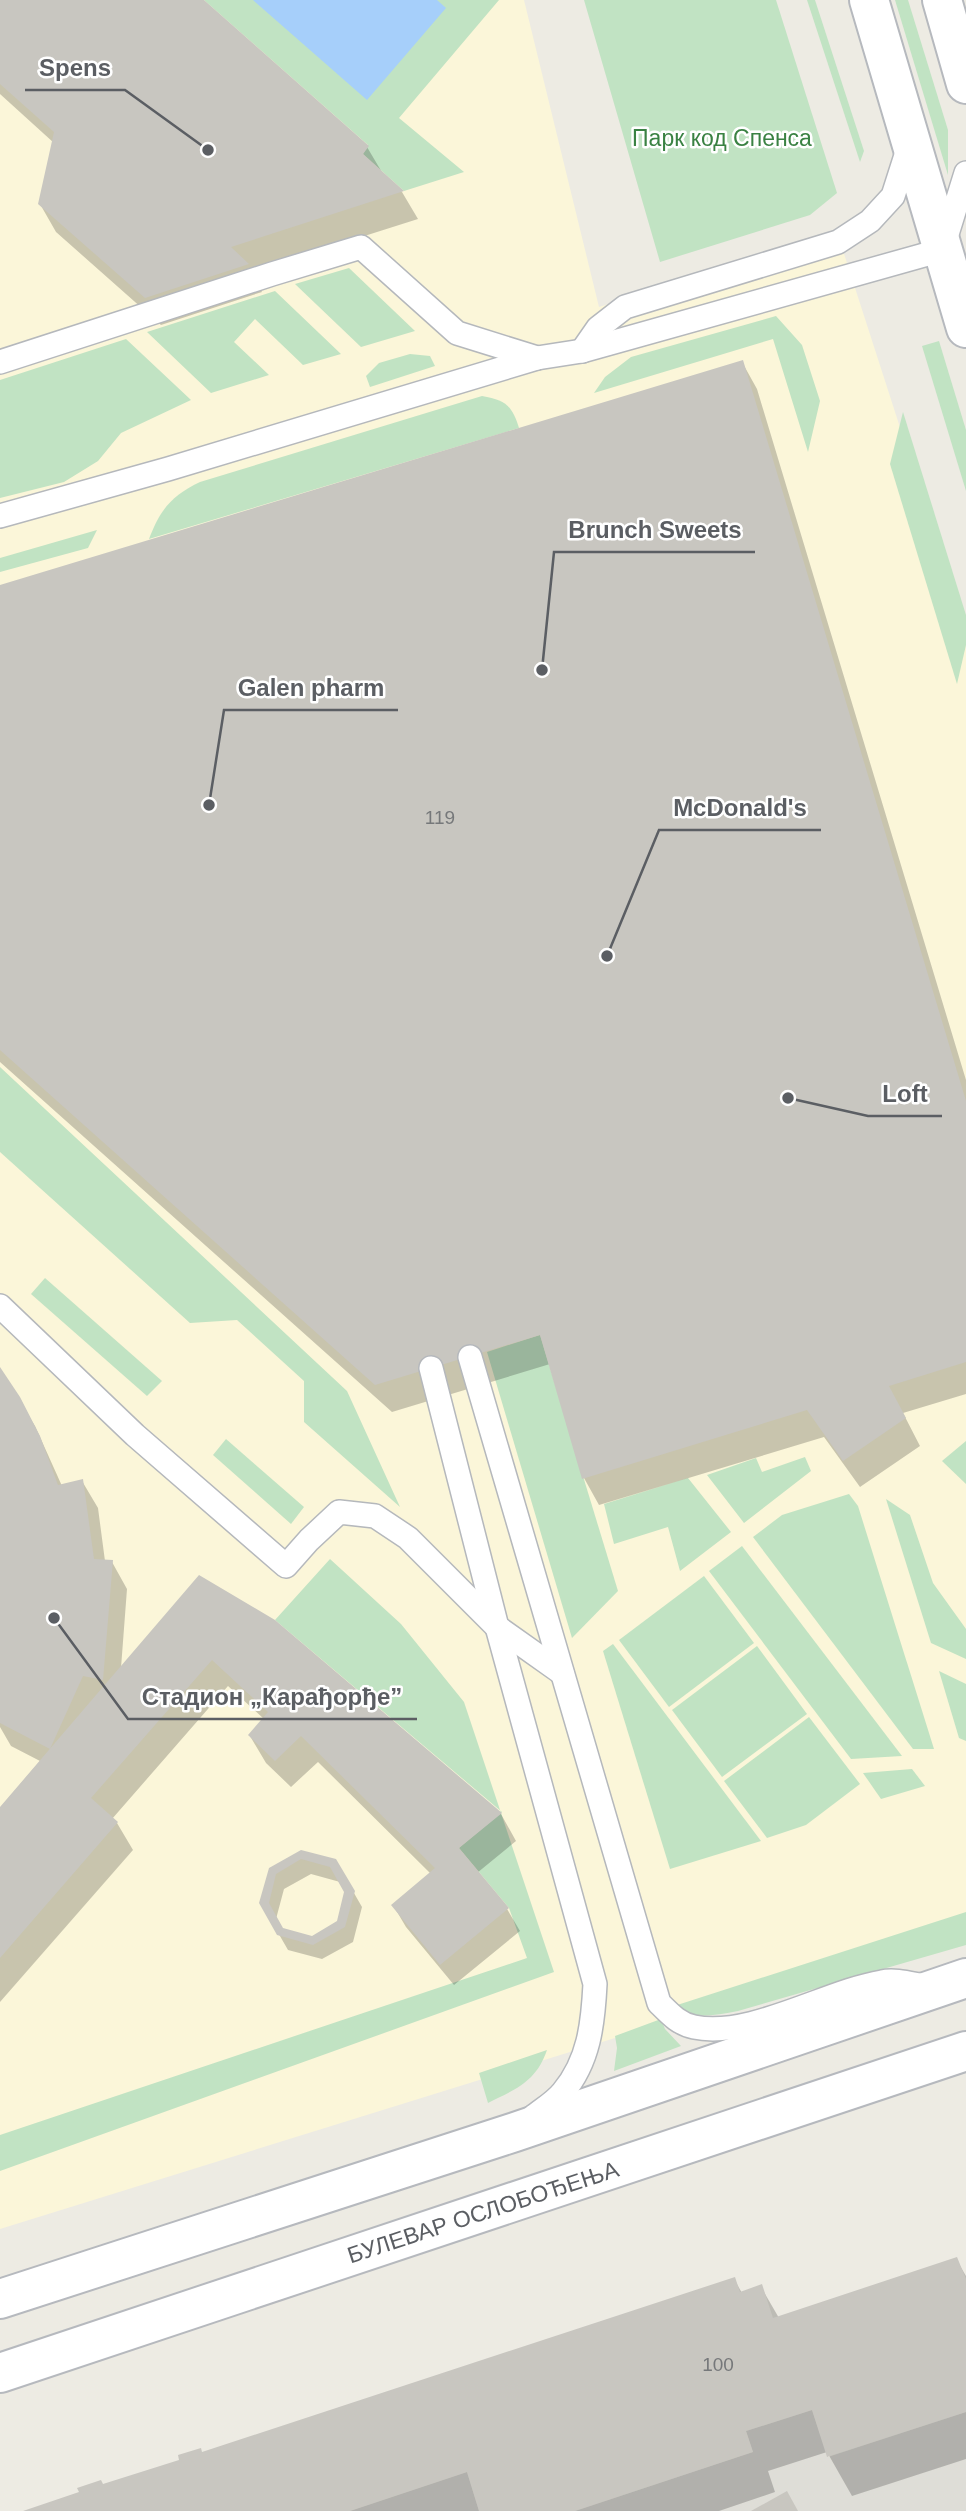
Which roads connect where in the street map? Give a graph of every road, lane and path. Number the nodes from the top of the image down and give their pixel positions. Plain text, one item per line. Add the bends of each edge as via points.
1 (869, 0) edge
2 (942, 0) edge
3 (966, 84) edge
4 (910, 142) junction
5 (966, 173) edge
6 (942, 250) junction
7 (966, 328) edge
8 (582, 351) junction
9 (537, 358) junction
10 (0, 362) edge
11 (0, 516) edge
12 (0, 1306) edge
13 (470, 1357) dead end
14 (431, 1368) dead end
15 (498, 1627) junction
16 (562, 1673) junction
17 (953, 1983) edge
18 (966, 2051) edge
19 (515, 2132) junction
20 (0, 2299) edge
21 (0, 2372) edge

1 - 4 main road
2 - 3 main road
4 - 6 main road
4 - 8 lane via 893,196 870,221 838,243 625,307 598,328
5 - 6 lane
6 - 7 main road
6 - 8 lane
8 - 9 lane
9 - 10 lane via 457,333 361,247
9 - 11 lane
12 - 15 lane via 135,1435 286,1566 339,1512 375,1516 408,1538
13 - 16 lane
14 - 15 lane
15 - 16 lane
15 - 19 lane via 595,1984 593,2025 582,2064 562,2094
16 - 17 lane via 659,2003 676,2020 695,2027 744,2025 885,1981
17 - 19 main road
18 - 21 main road, БУЛЕВАР ОСЛОБОЂЕЊА
19 - 20 main road

